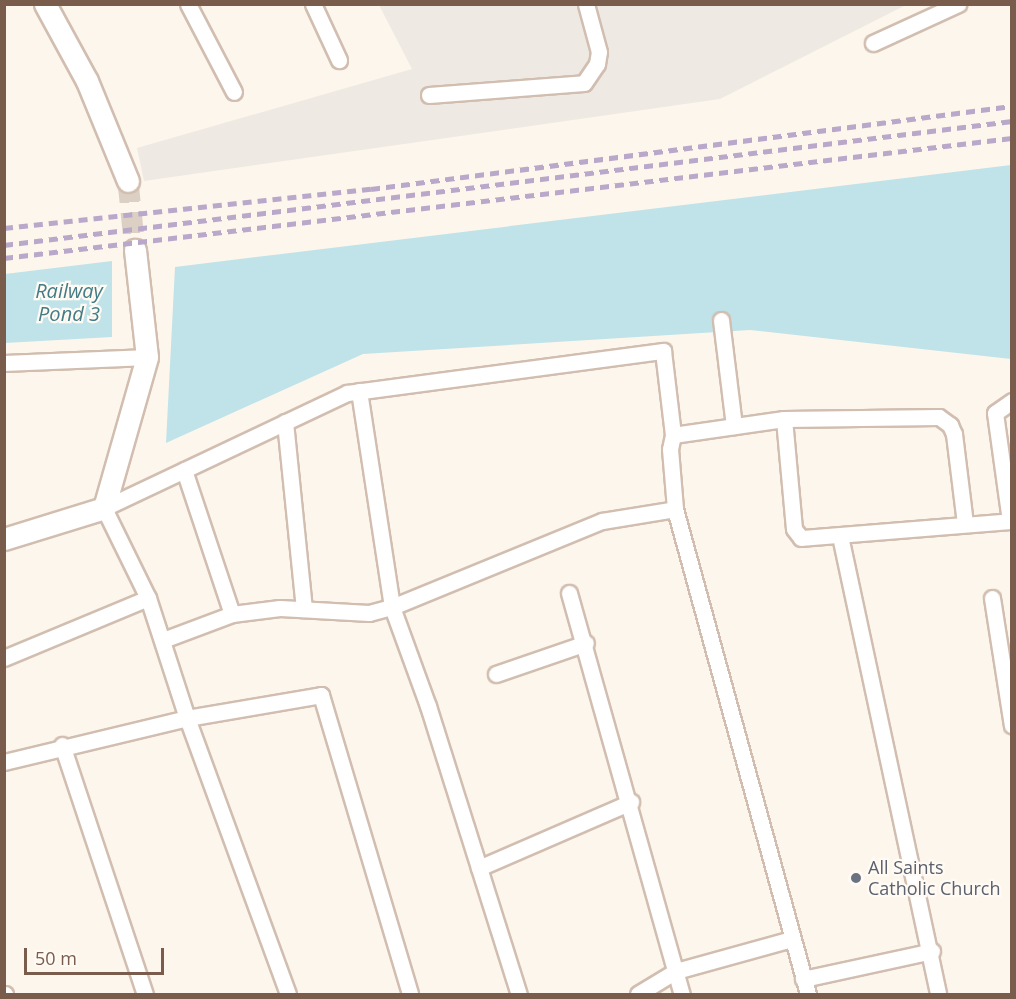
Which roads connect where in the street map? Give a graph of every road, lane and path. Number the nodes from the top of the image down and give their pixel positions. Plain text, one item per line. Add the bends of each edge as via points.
1 (45, 4) edge
2 (188, 4) edge
3 (313, 4) edge
4 (586, 4) edge
5 (958, 4) edge
6 (873, 43) dead end
7 (339, 60) dead end
8 (234, 92) dead end
9 (429, 95) dead end
10 (128, 181) tunnel mouth
11 (135, 250) tunnel mouth
12 (721, 320) dead end
13 (147, 357) junction
14 (4, 363) edge
15 (359, 391) junction
16 (1011, 401) edge
17 (784, 418) junction
18 (285, 422) junction
19 (734, 426) junction
20 (673, 435) junction
21 (184, 470) junction
22 (104, 508) junction
23 (675, 509) junction
24 (1011, 521) edge
25 (965, 523) junction
26 (840, 536) junction
27 (4, 539) edge
28 (569, 593) dead end
29 (148, 598) junction
30 (992, 598) dead end
31 (392, 607) junction
32 (304, 609) junction
33 (232, 614) junction
34 (163, 640) junction
35 (586, 643) junction
36 (4, 658) edge
37 (496, 674) dead end
38 (188, 718) junction
39 (1011, 725) edge
40 (62, 746) junction
41 (4, 762) edge
42 (631, 802) junction
43 (479, 868) junction
44 (791, 939) junction
45 (932, 951) junction
46 (676, 971) junction
47 (803, 979) junction
48 (145, 994) edge
49 (288, 994) edge
50 (410, 994) edge
51 (519, 994) edge
52 (638, 994) edge
53 (682, 994) edge
54 (808, 994) edge
55 (938, 994) edge

1 - 10 street via 87,81
2 - 8 street
3 - 7 street
4 - 9 street via 599,52 597,64 584,82
5 - 6 street
11 - 13 street
12 - 19 street
13 - 14 street
13 - 22 street
15 - 18 street
15 - 20 street via 663,351
15 - 31 street
16 - 24 street via 995,413
17 - 19 street
17 - 25 street via 939,417 954,434
17 - 26 street via 794,530 809,540
18 - 21 street
18 - 32 street
19 - 20 street
20 - 23 street via 670,449
21 - 22 street
21 - 33 street
22 - 27 street
22 - 29 street
23 - 31 street via 602,521
23 - 44 street
24 - 25 street
25 - 26 street
26 - 45 street
28 - 35 street
29 - 34 street
29 - 36 street
30 - 39 street
31 - 32 street via 369,613
31 - 43 street
32 - 33 street
33 - 34 street
34 - 38 street
35 - 37 street
35 - 42 street
38 - 40 street
38 - 49 street
38 - 50 street via 321,695
40 - 41 street
40 - 48 street
42 - 43 street
42 - 46 street
43 - 51 street
44 - 46 street
44 - 47 street
45 - 47 street
45 - 55 street
46 - 52 street
46 - 53 street
47 - 54 street

